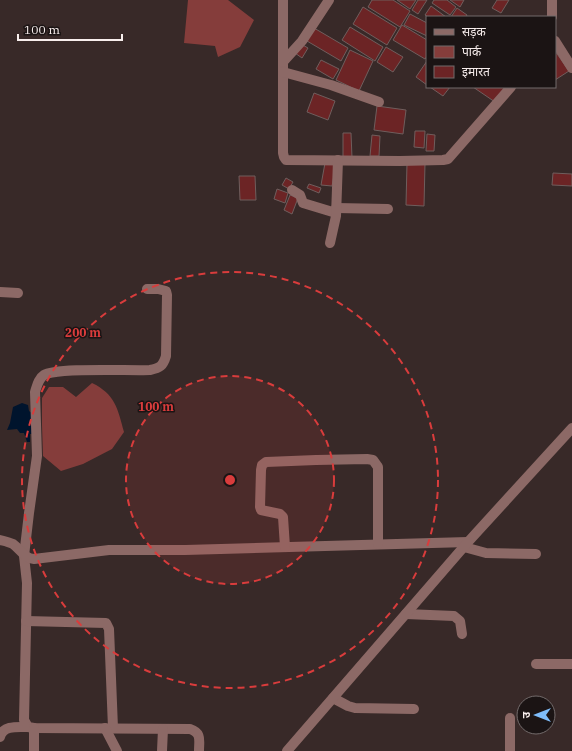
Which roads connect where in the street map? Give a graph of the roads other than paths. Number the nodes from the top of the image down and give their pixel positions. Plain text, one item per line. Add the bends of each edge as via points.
1 (283, 0) edge
2 (329, 0) edge
3 (552, 0) edge
4 (552, 16) edge
5 (556, 43) edge
6 (284, 67) junction
7 (572, 68) edge
8 (510, 88) edge
9 (379, 102) dead end
10 (338, 160) junction
11 (292, 190) dead end
12 (388, 209) dead end
13 (336, 211) junction
14 (330, 243) dead end
15 (148, 289) dead end
16 (0, 292) edge
17 (18, 293) dead end
18 (572, 428) edge
19 (0, 540) edge
20 (378, 544) junction
21 (466, 544) junction
22 (286, 547) junction
23 (536, 554) dead end
24 (24, 556) junction
25 (406, 614) junction
26 (26, 621) junction
27 (462, 634) dead end
28 (536, 664) dead end
29 (572, 664) edge
30 (333, 698) junction
31 (414, 709) dead end
32 (510, 718) dead end
33 (31, 727) junction
34 (109, 728) junction
35 (163, 729) junction
36 (0, 737) edge
37 (34, 751) edge
38 (117, 751) edge
39 (162, 751) edge
40 (199, 751) edge
41 (287, 751) edge
42 (510, 751) edge

1 - 6 street
2 - 6 street
3 - 4 street
5 - 7 street
6 - 9 street
6 - 10 street via 284,157 290,160
8 - 10 street via 448,159
10 - 13 street
11 - 13 street via 300,195 303,203
12 - 13 street
13 - 14 street
15 - 24 street via 163,290 167,295 166,356 160,368 69,371 49,373 39,380 35,392 37,456
16 - 17 street
18 - 21 street
19 - 24 street via 12,543
20 - 21 street
20 - 22 street
20 - 22 street via 378,467 373,460 266,462 260,470 260,507 283,517
21 - 23 street via 486,553
21 - 25 street
22 - 24 street via 109,550 34,560
24 - 26 street via 27,583
25 - 27 street via 454,616 460,621
25 - 30 street
26 - 33 street via 24,720
26 - 34 street via 106,623 109,629
28 - 29 street
30 - 31 street via 355,708
30 - 41 street
32 - 42 street
33 - 34 street
33 - 36 street via 5,729
33 - 37 street
34 - 35 street
34 - 38 street
35 - 39 street
35 - 40 street via 194,730 199,736

